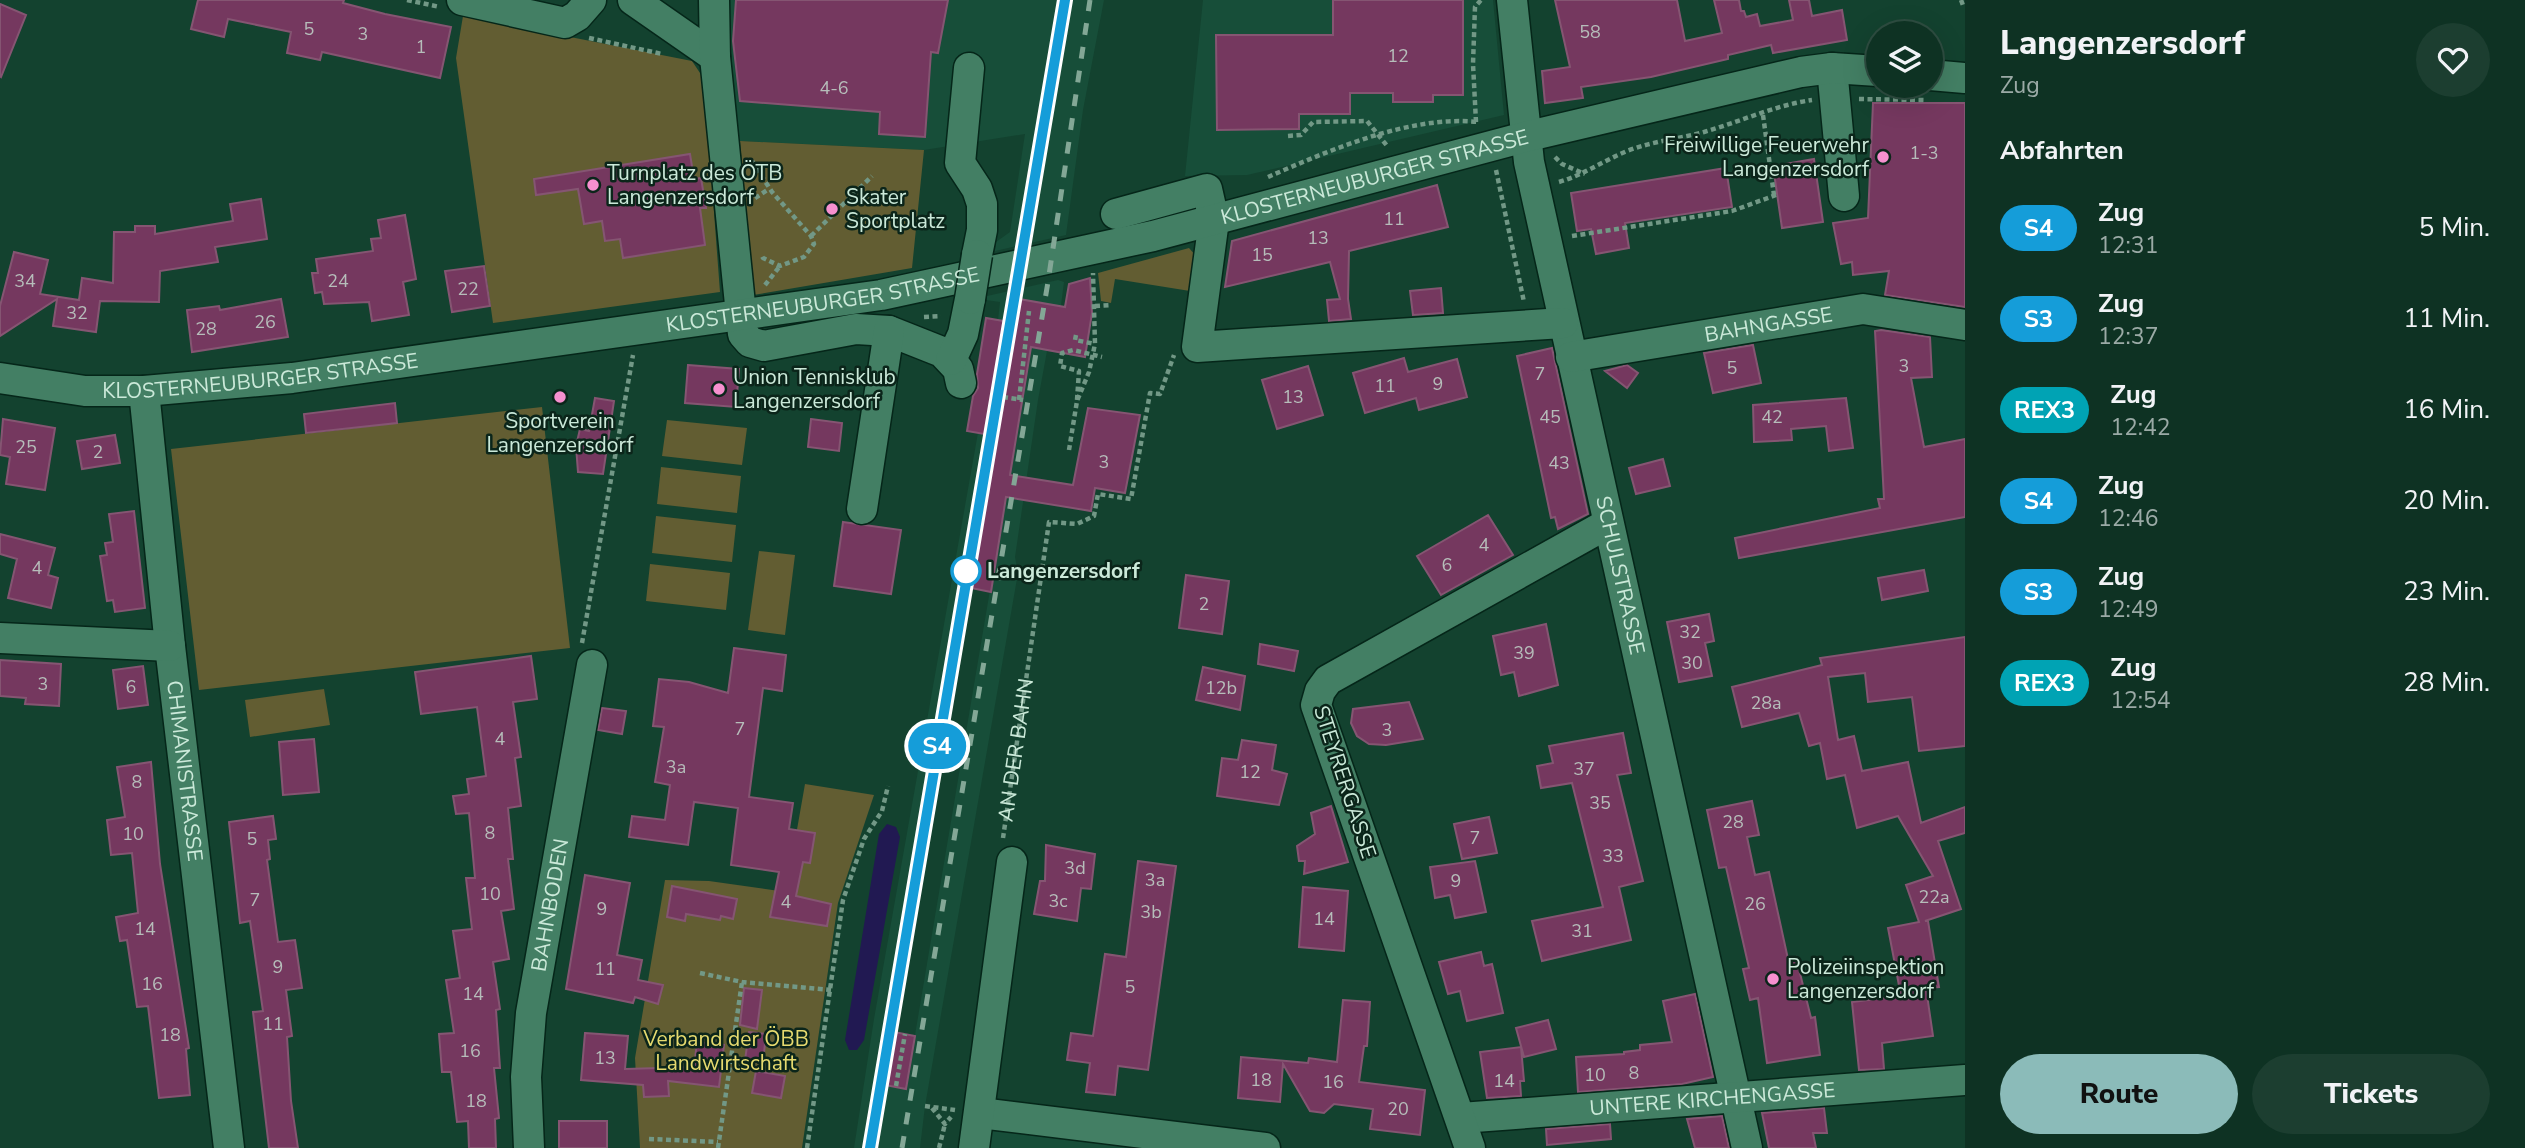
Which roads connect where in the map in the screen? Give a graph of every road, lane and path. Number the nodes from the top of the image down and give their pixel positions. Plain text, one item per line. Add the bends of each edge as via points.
1 (407, 0) edge
2 (591, 0) edge
3 (633, 0) edge
4 (714, 0) edge
5 (1481, 0) edge
6 (1512, 0) edge
7 (1961, 0) edge
8 (454, 4) edge
9 (1964, 8) edge
10 (576, 30) junction
11 (675, 56) dead end
12 (715, 57) junction
13 (969, 68) dead end
14 (1832, 68) junction
15 (1866, 70) edge
16 (1965, 78) edge
17 (1943, 85) edge
18 (1866, 96) edge
19 (1835, 99) junction
20 (1763, 115) junction
21 (1476, 121) junction
22 (1487, 122) dead end
23 (1288, 136) dead end
24 (1381, 136) junction
25 (1525, 136) junction
26 (724, 150) junction
27 (1392, 154) dead end
28 (1494, 159) dead end
29 (872, 176) dead end
30 (1256, 182) dead end
31 (1555, 184) dead end
32 (769, 189) junction
33 (1844, 197) dead end
34 (753, 208) dead end
35 (1116, 214) dead end
36 (1214, 220) junction
37 (811, 236) junction
38 (1564, 237) dead end
39 (757, 246) dead end
40 (780, 266) junction
41 (1094, 277) dead end
42 (758, 294) dead end
43 (1111, 305) dead end
44 (1095, 306) junction
45 (1028, 311) dead end
46 (922, 317) dead end
47 (739, 318) junction
48 (1563, 323) junction
49 (943, 325) dead end
50 (1965, 325) edge
51 (1529, 326) junction
52 (637, 331) junction
53 (889, 331) junction
54 (1076, 335) dead end
55 (1095, 344) junction
56 (1187, 346) junction
57 (1093, 355) junction
58 (1102, 356) dead end
59 (1572, 358) junction
60 (0, 377) edge
61 (144, 391) junction
62 (1003, 397) dead end
63 (1077, 401) junction
64 (1069, 450) dead end
65 (862, 509) dead end
66 (1607, 524) junction
67 (0, 638) edge
68 (170, 646) junction
69 (587, 655) joint
70 (888, 786) dead end
71 (1012, 862) joint
72 (700, 973) dead end
73 (742, 982) junction
74 (831, 990) junction
75 (905, 1034) dead end
76 (1965, 1080) edge
77 (896, 1086) dead end
78 (1736, 1098) junction
79 (944, 1109) dead end
80 (980, 1113) junction
81 (1461, 1118) junction
82 (649, 1139) dead end
83 (718, 1145) edge
84 (229, 1148) edge
85 (529, 1148) edge
86 (807, 1148) edge
87 (939, 1148) edge
88 (974, 1148) edge
89 (1265, 1148) edge
90 (1471, 1148) edge
91 (1747, 1148) edge

1 - 8 path
2 - 10 street via 577,16
3 - 12 street
4 - 12 street
5 - 21 path via 1475,7
6 - 25 street, SCHULSTRASSE
7 - 9 path
8 - 10 street
10 - 11 path
12 - 26 street
13 - 53 street, bridge via 960,163 982,204 982,230 956,371 942,352
14 - 15 street, KLOSTERNEUBURGER STRASSE
14 - 19 street
14 - 25 street, KLOSTERNEUBURGER STRASSE
16 - 17 street
18 - 19 path
19 - 20 path via 1795,103
19 - 33 street
20 - 31 path via 1699,134 1657,140
20 - 38 path via 1775,195 1732,211
21 - 22 path
21 - 24 path via 1439,121
23 - 24 path via 1301,135 1313,122 1367,121
24 - 27 path
24 - 30 path via 1328,151
25 - 36 street, KLOSTERNEUBURGER STRASSE
25 - 48 street, SCHULSTRASSE
26 - 32 path via 748,155
26 - 47 street
28 - 51 path
29 - 37 path
32 - 34 path via 758,194
32 - 37 path
35 - 36 street via 1207,188
36 - 47 street, KLOSTERNEUBURGER STRASSE via 881,295
36 - 56 street
37 - 40 path via 814,244 804,257
39 - 40 path via 763,258
40 - 42 path
41 - 44 path
43 - 44 path
44 - 55 path
45 - 62 path via 1021,400
46 - 49 path via 941,313
47 - 52 street, KLOSTERNEUBURGER STRASSE
47 - 53 street via 750,342 764,346 856,329
48 - 51 street
48 - 59 street, SCHULSTRASSE
50 - 59 street, BAHNGASSE via 1863,309
51 - 56 street
52 - 61 street, KLOSTERNEUBURGER STRASSE via 292,378
52 - 69 path
53 - 65 street
54 - 55 path via 1075,340
55 - 57 path
56 - 71 path, AN DER BAHN via 1160,394 1150,393 1131,499 1098,494 1094,516 1077,524 1049,522 1003,839
57 - 58 path
57 - 63 path
57 - 63 path via 1062,352 1059,366 1079,371
59 - 66 street, SCHULSTRASSE
60 - 61 street, KLOSTERNEUBURGER STRASSE via 85,391
61 - 68 street, CHIMANISTRASSE
63 - 64 path
66 - 78 street, SCHULSTRASSE
66 - 81 street, STEYRERGASSE via 1328,680 1316,705
67 - 68 street
68 - 84 street, CHIMANISTRASSE
69 - 85 street, BAHNBODEN via 531,1013 526,1077
70 - 74 path via 885,804 864,839 843,900
71 - 80 street
72 - 73 path
73 - 74 path
73 - 83 path
74 - 86 path
75 - 77 path
76 - 78 street, UNTERE KIRCHENGASSE
78 - 81 street, UNTERE KIRCHENGASSE
78 - 91 street, SCHULSTRASSE
79 - 87 path via 928,1107 944,1122
80 - 88 street
80 - 89 street
81 - 90 street, STEYRERGASSE
82 - 83 path

